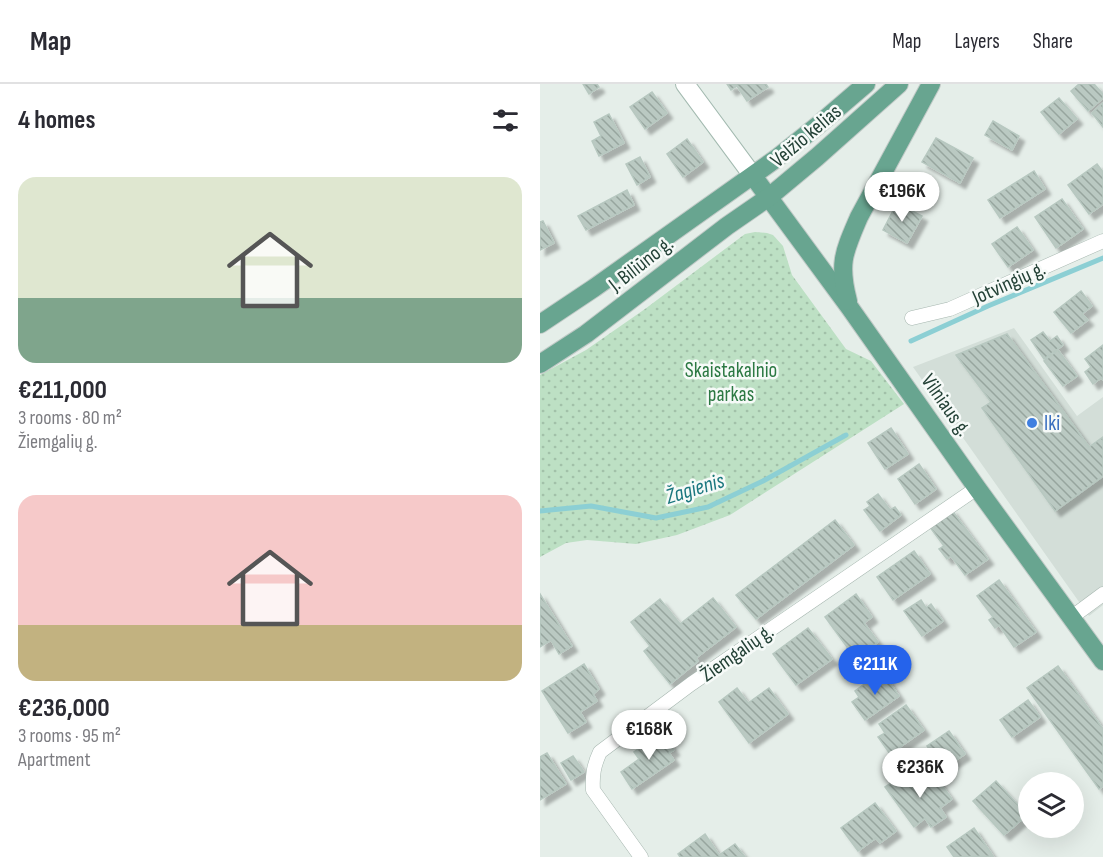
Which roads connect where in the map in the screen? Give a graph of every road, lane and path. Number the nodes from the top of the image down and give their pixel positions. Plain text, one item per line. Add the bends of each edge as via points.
1 (685, 84) edge
2 (866, 84) edge
3 (899, 84) edge
4 (932, 84) edge
5 (753, 176) junction
6 (769, 196) junction
7 (1103, 241) edge
8 (850, 308) junction
9 (912, 318) dead end
10 (540, 324) edge
11 (540, 364) edge
12 (976, 488) junction
13 (1103, 594) edge
14 (1072, 617) junction
15 (1103, 661) edge
16 (641, 857) edge

1 - 5 main road
2 - 5 main road, Velžio kelias
3 - 6 main road, Velžio kelias
4 - 8 main road via 850,238 842,270
5 - 6 main road, Vilniaus g.
5 - 10 main road, J. Biliūno g.
6 - 8 main road, Vilniaus g.
6 - 11 main road, J. Biliūno g. via 586,334
7 - 9 street, Jotvingių g. via 950,309
8 - 12 main road, Vilniaus g.
12 - 14 main road, Vilniaus g.
12 - 16 street, Žiemgalių g. via 701,677 600,752 592,777 593,790
13 - 14 street
14 - 15 main road, Vilniaus g.

